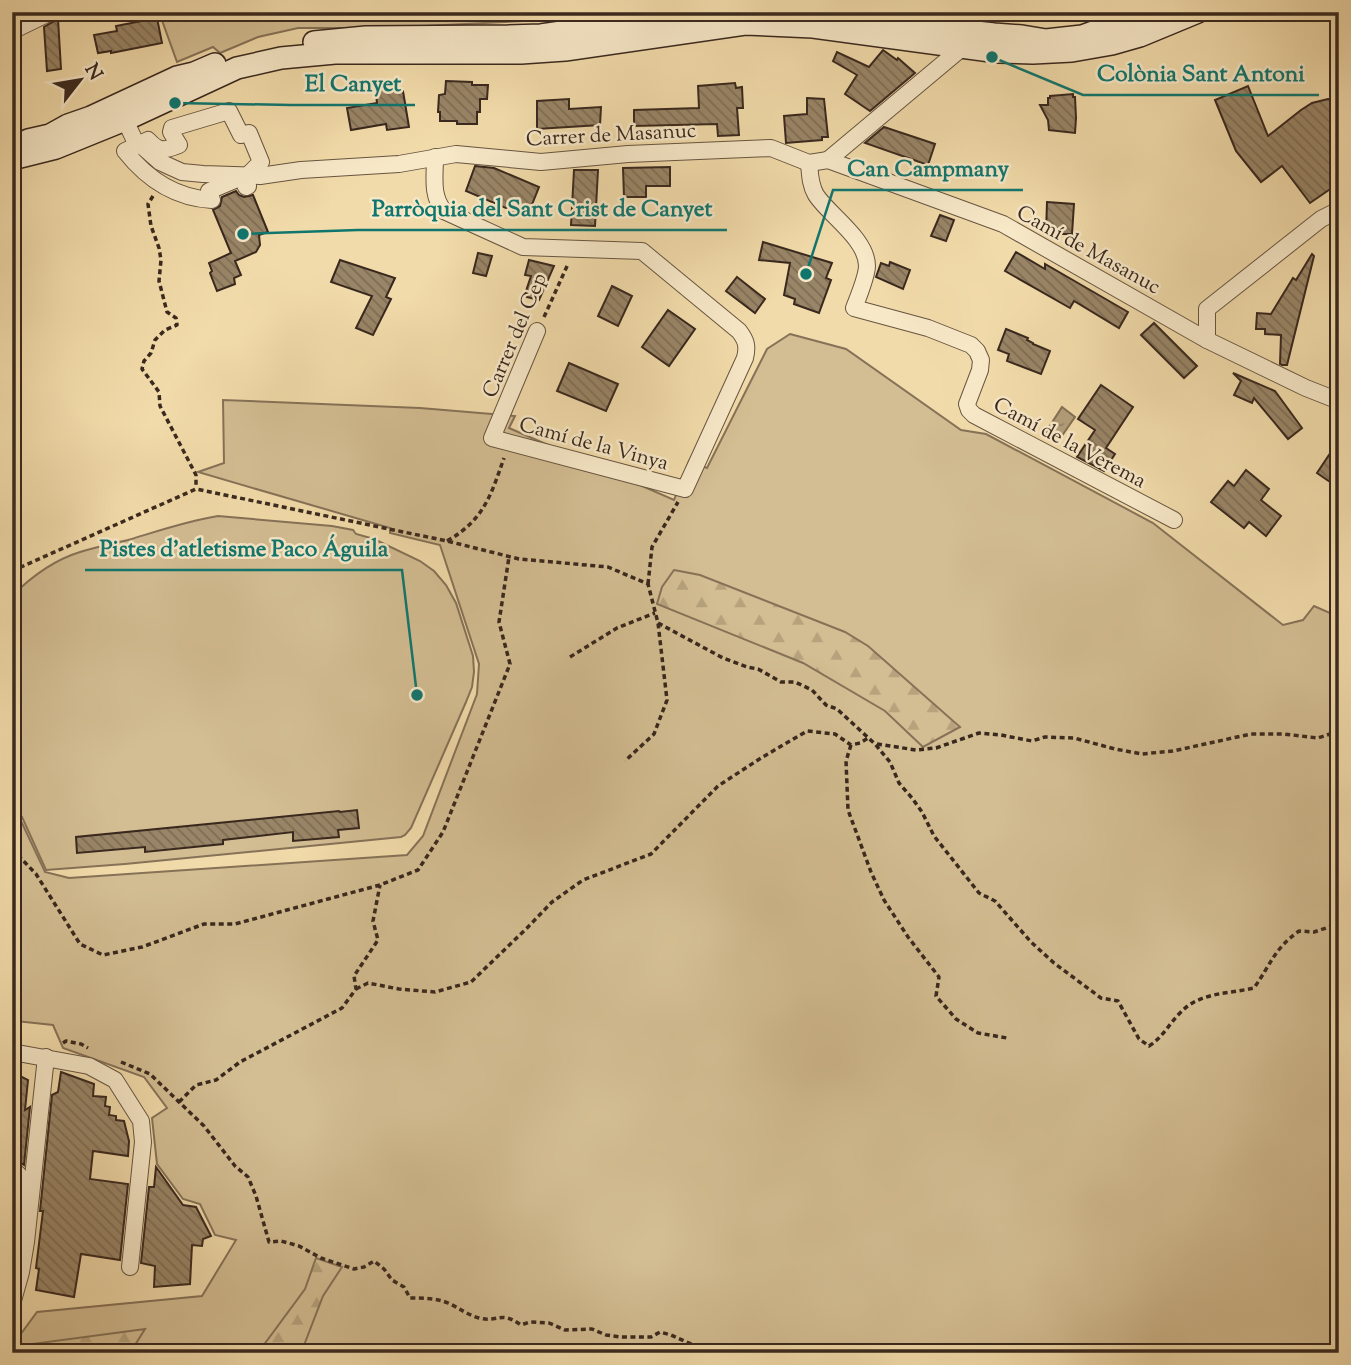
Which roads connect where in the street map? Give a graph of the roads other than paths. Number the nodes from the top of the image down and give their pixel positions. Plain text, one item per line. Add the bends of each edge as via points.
1 (51, 12) edge
2 (702, 12) edge
3 (827, 12) edge
4 (1167, 12) edge
5 (1198, 12) edge
6 (12, 31) edge
7 (1046, 40) junction
8 (963, 47) junction
9 (194, 73) junction
10 (125, 120) junction
11 (50, 135) junction
12 (12, 144) edge
13 (139, 144) junction
14 (435, 157) junction
15 (12, 159) edge
16 (828, 160) junction
17 (808, 163) junction
18 (247, 176) junction
19 (1339, 210) edge
20 (537, 331) road end
21 (1207, 341) junction
22 (1339, 401) edge
23 (492, 438) joint
24 (1174, 520) dead end
25 (12, 1052) edge
26 (46, 1057) junction
27 (12, 1169) edge
28 (26, 1242) junction
29 (131, 1267) dead end
30 (12, 1304) edge

1 - 6 street
2 - 9 street via 541,35 345,38 260,50
3 - 7 street
4 - 7 street via 1082,36
5 - 8 street via 1140,36 1095,47 1033,54
7 - 8 street via 1032,46 969,40
8 - 10 street via 813,26 745,24 565,50 335,53 237,68
8 - 16 street
9 - 10 street via 140,103
9 - 11 street
10 - 11 street via 115,116 61,136
10 - 13 street
10 - 15 street via 55,148
11 - 12 street
13 - 18 street via 160,162 182,172
13 - 18 street via 125,151 134,163 183,195 212,200 209,191 242,177 246,187
13 - 18 street via 148,140 166,150 179,145 172,128 229,111 241,135 248,133 261,162
14 - 17 street, Carrer de Masanuc via 456,154 541,163 771,148
14 - 18 street, Carrer de Masanuc
14 - 23 street, Camí de la Vinya via 435,196 444,211 523,247 642,251 739,331 747,344 745,358 685,489
16 - 17 street, Camí de Masanuc
16 - 21 street, Camí de Masanuc via 1003,224
17 - 24 street, Camí de la Verema via 816,195 864,252 867,266 854,308 971,345 981,360 967,404 974,415
19 - 21 street via 1321,219 1207,309
20 - 23 street, Carrer del Cep
21 - 22 street, Camí de Masanuc
25 - 26 street
26 - 28 street
26 - 29 street via 89,1066 115,1080 141,1121 144,1142
27 - 28 street via 19,1175 18,1225
28 - 30 street

